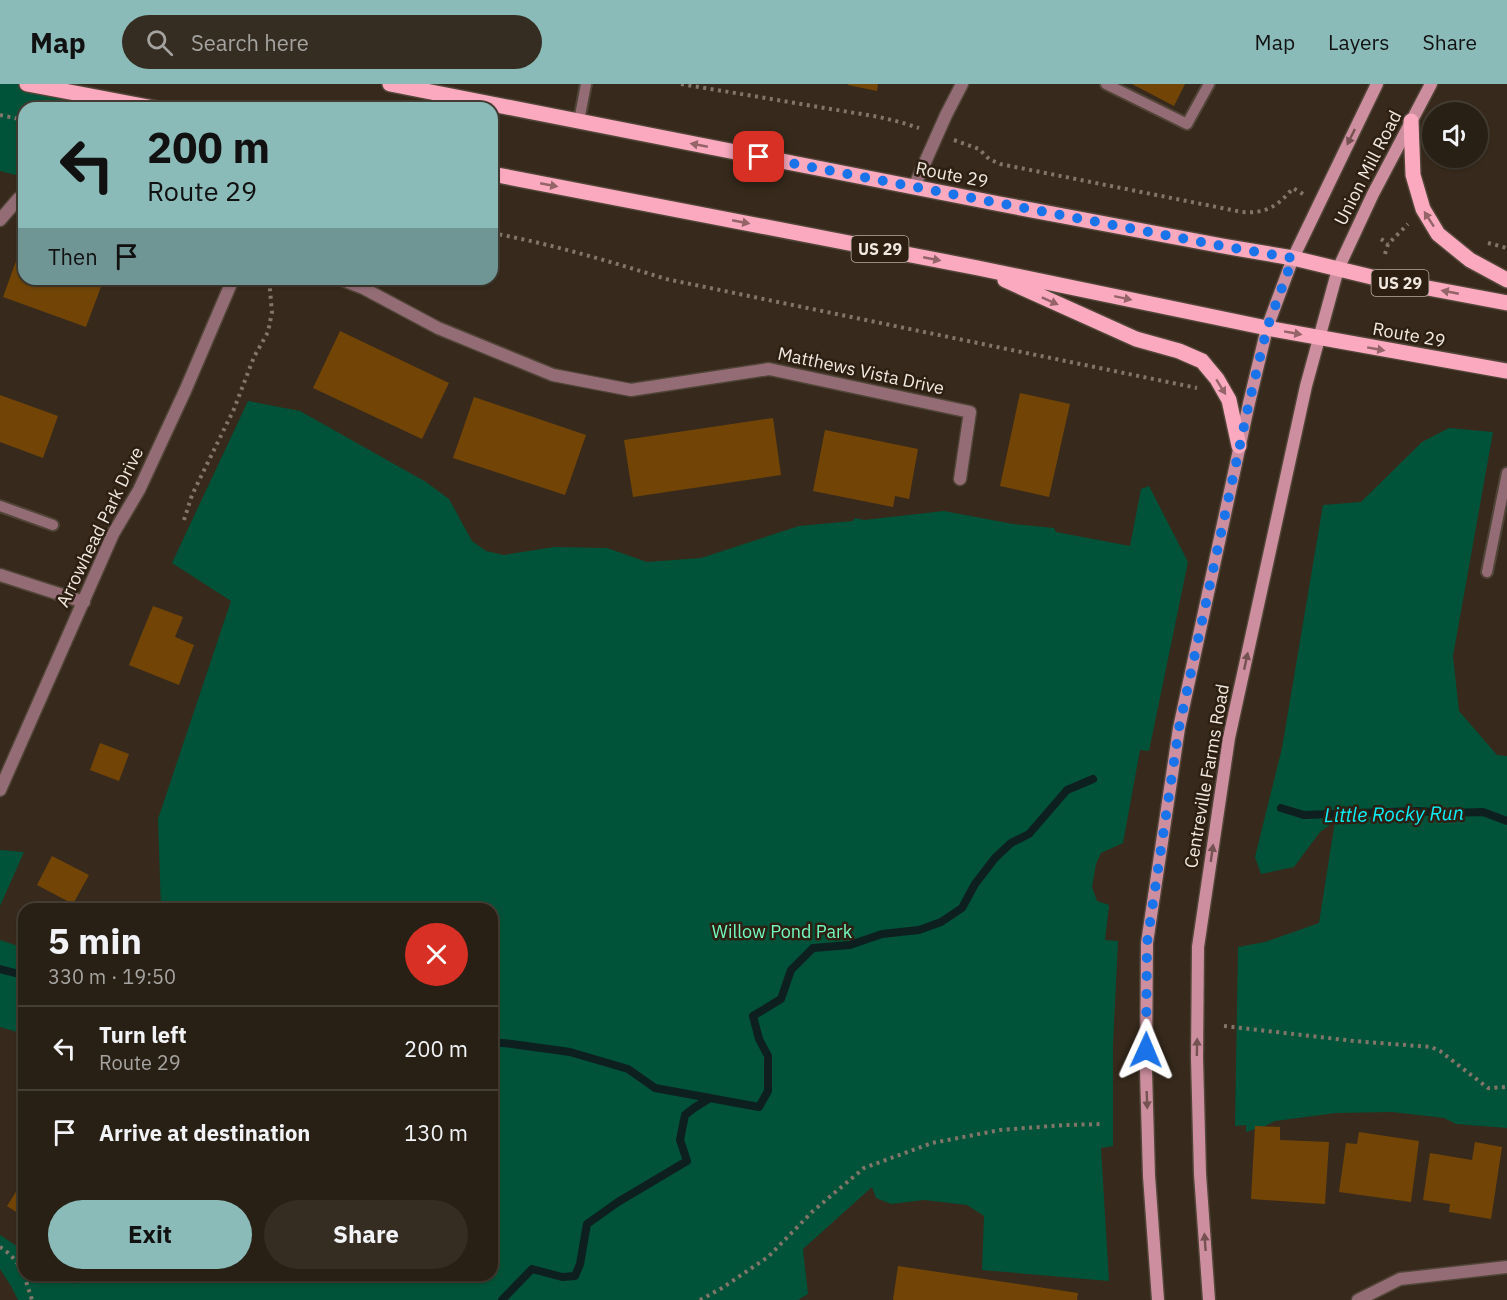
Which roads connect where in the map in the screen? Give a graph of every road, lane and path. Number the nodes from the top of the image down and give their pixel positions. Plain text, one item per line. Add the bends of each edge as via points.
1 (27, 84) edge
2 (390, 84) edge
3 (586, 84) edge
4 (681, 84) edge
5 (962, 84) edge
6 (1106, 84) edge
7 (1209, 84) edge
8 (1377, 84) edge
9 (1431, 84) edge
10 (122, 102) edge
11 (480, 102) edge
12 (498, 106) edge
13 (0, 115) edge
14 (18, 119) edge
15 (579, 122) junction
16 (1411, 122) junction
17 (937, 135) junction
18 (498, 175) edge
19 (914, 187) junction
20 (1303, 194) dead end
21 (18, 199) edge
22 (0, 220) edge
23 (1411, 221) dead end
24 (498, 234) edge
25 (1381, 239) dead end
26 (1388, 244) junction
27 (1385, 254) dead end
28 (1293, 258) junction
29 (978, 268) junction
30 (1338, 269) junction
31 (1507, 280) edge
32 (230, 285) edge
33 (270, 285) edge
34 (355, 285) edge
35 (1507, 303) edge
36 (1267, 328) junction
37 (1319, 338) junction
38 (1507, 371) edge
39 (1197, 388) dead end
40 (1239, 446) junction
41 (1507, 473) edge
42 (960, 479) dead end
43 (0, 506) edge
44 (184, 520) dead end
45 (53, 525) dead end
46 (1487, 572) dead end
47 (0, 575) edge
48 (84, 602) junction
49 (0, 790) edge
50 (1224, 1026) dead end
51 (1507, 1087) edge
52 (1104, 1124) dead end
53 (0, 1246) edge
54 (18, 1264) edge
55 (1507, 1267) edge
56 (26, 1281) edge
57 (32, 1300) edge
58 (700, 1300) edge
59 (1158, 1300) edge
60 (1209, 1300) edge
61 (1358, 1300) edge

1 - 10 main road
2 - 11 main road, Route 29 / US 29
3 - 15 lane
4 - 17 path via 879,117
5 - 17 street
6 - 7 lane via 1187,124
8 -> 28 street, Union Mill Road
9 - 16 street, Union Mill Road
12 - 15 main road, Route 29 / US 29
13 - 14 path
19 -> 15 main road, Route 29 / US 29
16 - 30 street, Union Mill Road
31 -> 16 main road via 1470,260 1438,234 1423,209 1413,175
17 - 19 street
17 - 20 path via 979,149 1000,165 1242,212 1270,208 1283,201 1293,188
18 -> 29 main road, Route 29 / US 29
19 - 28 main road, Route 29 / US 29
21 - 22 street
23 - 26 path
24 - 39 path via 666,279
25 - 26 path
26 - 27 path
28 - 30 main road, Route 29 / US 29
28 - 36 street, Centreville Farms Road
29 -> 36 main road, Route 29 / US 29
29 -> 40 main road via 1136,339 1202,361 1229,400
35 -> 30 main road, Route 29 / US 29
30 - 37 street, Centreville Farms Road
32 - 48 street, Arrowhead Park Drive via 185,391 139,490 113,534
33 - 44 path via 272,312 268,332
34 - 42 street, Matthews Vista Drive via 438,328 553,375 631,390 770,369 970,412
36 -> 37 main road, Route 29 / US 29
36 - 40 street, Centreville Farms Road
37 -> 38 main road, Route 29 / US 29
60 -> 37 street, Centreville Farms Road via 1200,1174 1198,947 1229,738
40 -> 59 street, Centreville Farms Road via 1179,728 1147,943 1146,1094
41 - 46 lane
43 - 45 lane
47 - 48 street
48 - 49 street, Arrowhead Park Drive
50 - 51 path via 1431,1047 1488,1088
52 - 58 path via 1000,1130 943,1140 864,1168 813,1211 768,1257
53 - 54 path
55 - 61 street via 1400,1279
56 - 57 path

